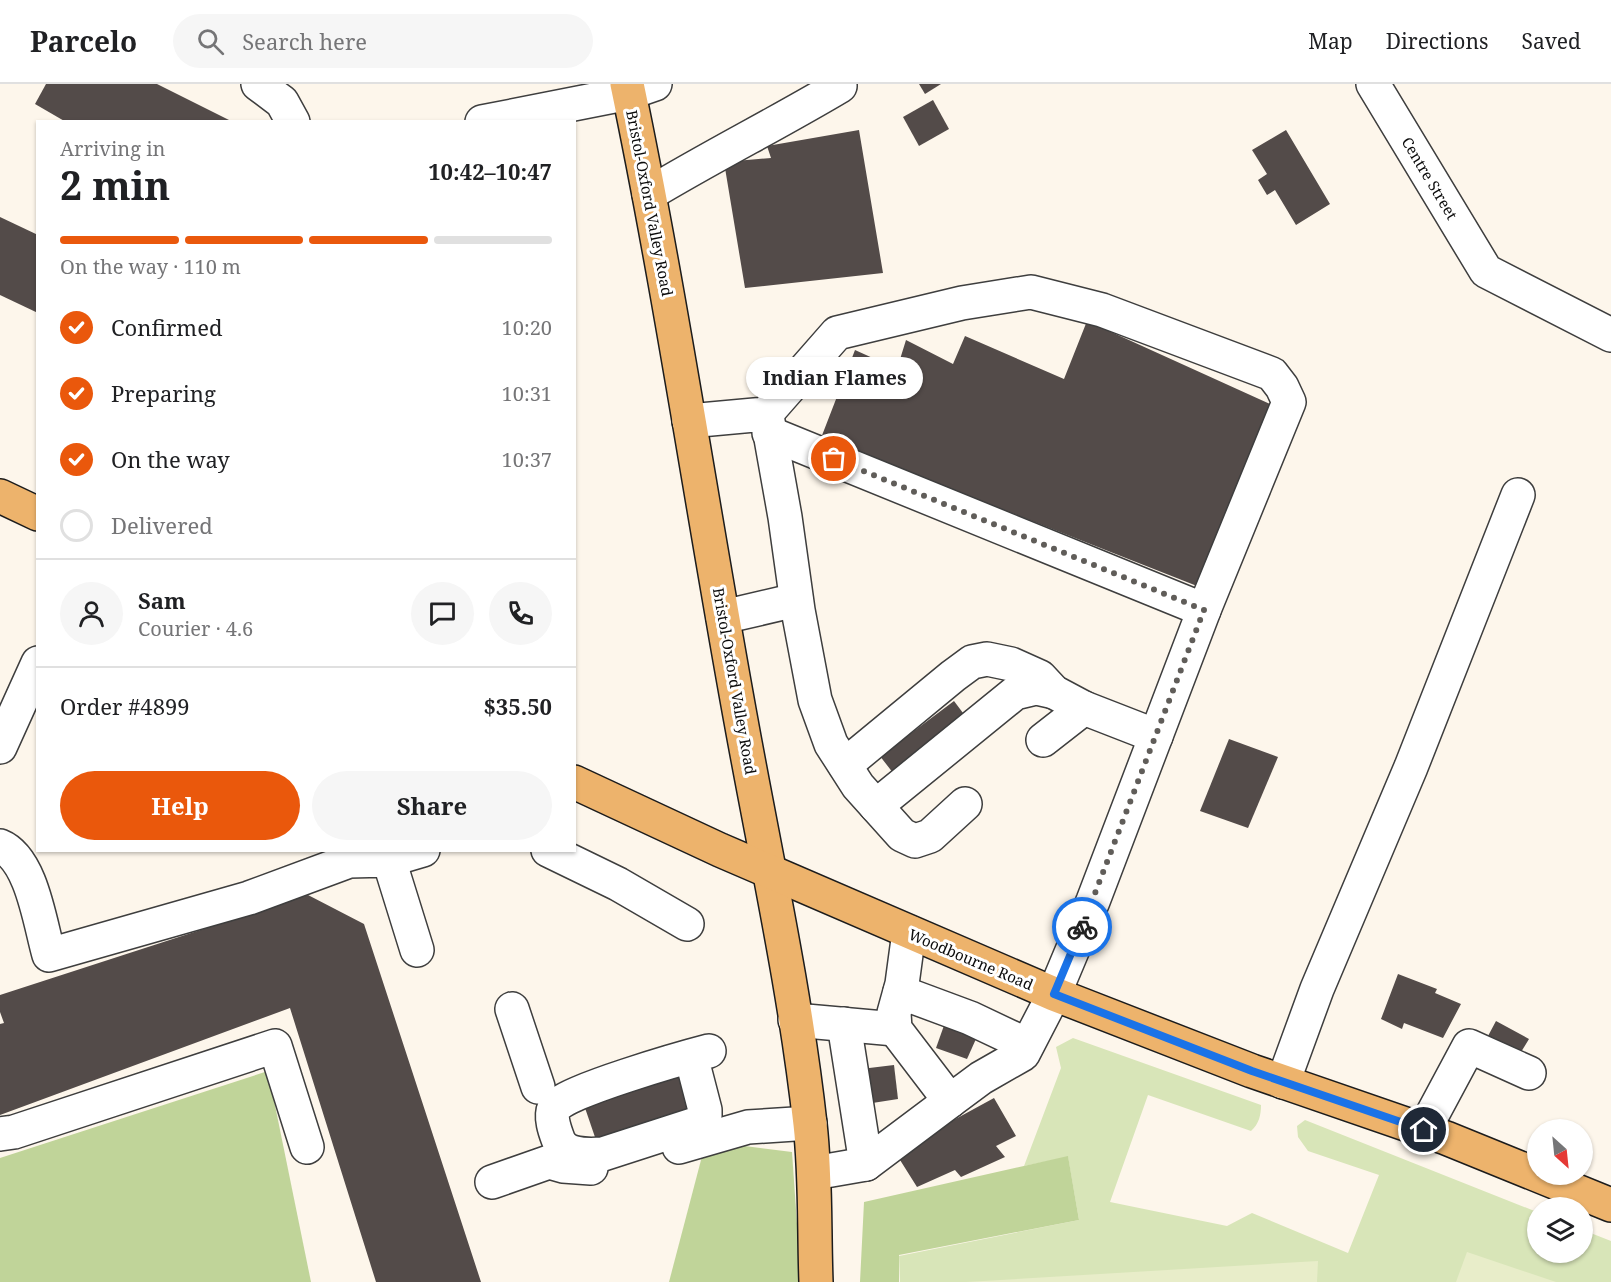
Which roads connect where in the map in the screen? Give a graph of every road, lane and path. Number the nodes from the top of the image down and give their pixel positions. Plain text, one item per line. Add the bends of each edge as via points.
1 (258, 84) edge
2 (840, 84) edge
3 (1374, 84) edge
4 (637, 87) edge
5 (292, 120) edge
6 (491, 120) edge
7 (649, 194) junction
8 (1611, 335) edge
9 (689, 421) junction
10 (768, 424) junction
11 (1518, 495) dead end
12 (0, 496) edge
13 (36, 513) edge
14 (796, 600) junction
15 (1204, 610) junction
16 (723, 617) junction
17 (36, 667) edge
18 (1054, 692) junction
19 (1089, 720) junction
20 (1156, 736) junction
21 (1043, 740) dead end
22 (0, 747) edge
23 (845, 765) junction
24 (576, 783) edge
25 (576, 797) edge
26 (614, 800) junction
27 (965, 804) dead end
28 (876, 806) junction
29 (4, 848) edge
30 (416, 852) edge
31 (552, 852) edge
32 (343, 854) edge
33 (390, 860) junction
34 (770, 872) junction
35 (687, 924) dead end
36 (909, 932) junction
37 (417, 950) dead end
38 (900, 992) junction
39 (1054, 994) junction
40 (512, 1009) dead end
41 (795, 1020) junction
42 (844, 1024) junction
43 (895, 1029) junction
44 (1027, 1045) junction
45 (705, 1062) dead end
46 (1529, 1073) dead end
47 (1283, 1082) junction
48 (538, 1087) dead end
49 (950, 1101) junction
50 (810, 1123) junction
51 (1424, 1130) junction
52 (728, 1131) junction
53 (0, 1134) edge
54 (307, 1147) dead end
55 (866, 1164) junction
56 (814, 1173) junction
57 (492, 1182) dead end
58 (1611, 1205) edge
59 (816, 1282) edge

1 - 5 street via 282,102
2 - 7 street
3 - 8 street, Centre Street via 1486,271
4 - 6 street
4 - 7 main road, Bristol-Oxford Valley Road
7 - 9 main road, Bristol-Oxford Valley Road
9 - 10 street
9 - 16 main road, Bristol-Oxford Valley Road
10 - 14 street
10 - 15 street
10 - 15 street via 837,333 962,303 1031,292 1102,310 1272,374 1289,402
11 - 47 street via 1411,767 1317,989
12 - 13 main road
14 - 16 street
14 - 23 street via 815,700 831,744
15 - 20 street
16 - 34 main road, Bristol-Oxford Valley Road
17 - 22 street
18 - 19 street
18 - 23 street via 1040,677 1011,664 987,658 972,662
18 - 28 street via 1036,688 1015,693
19 - 20 street
19 - 21 street
20 - 39 street via 1094,901
23 - 28 street
24 - 26 main road, Woodbourne Road
25 - 26 street
26 - 34 main road, Woodbourne Road
27 - 28 street via 947,833 915,841 902,835
29 - 32 street via 21,862 49,955 249,898
30 - 33 street
31 - 35 street
32 - 33 street
33 - 37 street
34 - 36 main road, Woodbourne Road
34 - 41 main road, Bristol-Oxford Valley Road
36 - 38 street
36 - 39 main road, Woodbourne Road
38 - 43 street via 894,1013
38 - 44 street
39 - 44 street
39 - 47 main road, Woodbourne Road
40 - 48 street
41 - 42 street
41 - 50 main road, Bristol-Oxford Valley Road
42 - 43 street
42 - 55 street
43 - 49 street
44 - 49 street via 1023,1054
45 - 52 street
46 - 51 street via 1469,1046
47 - 51 main road, Woodbourne Road
49 - 55 street
50 - 52 street
50 - 56 main road, Bristol-Oxford Valley Road
51 - 58 main road, Woodbourne Road
52 - 57 street via 613,1167 580,1168 549,1162
53 - 54 street via 275,1046
55 - 56 street
56 - 59 main road, Bristol-Oxford Valley Road

